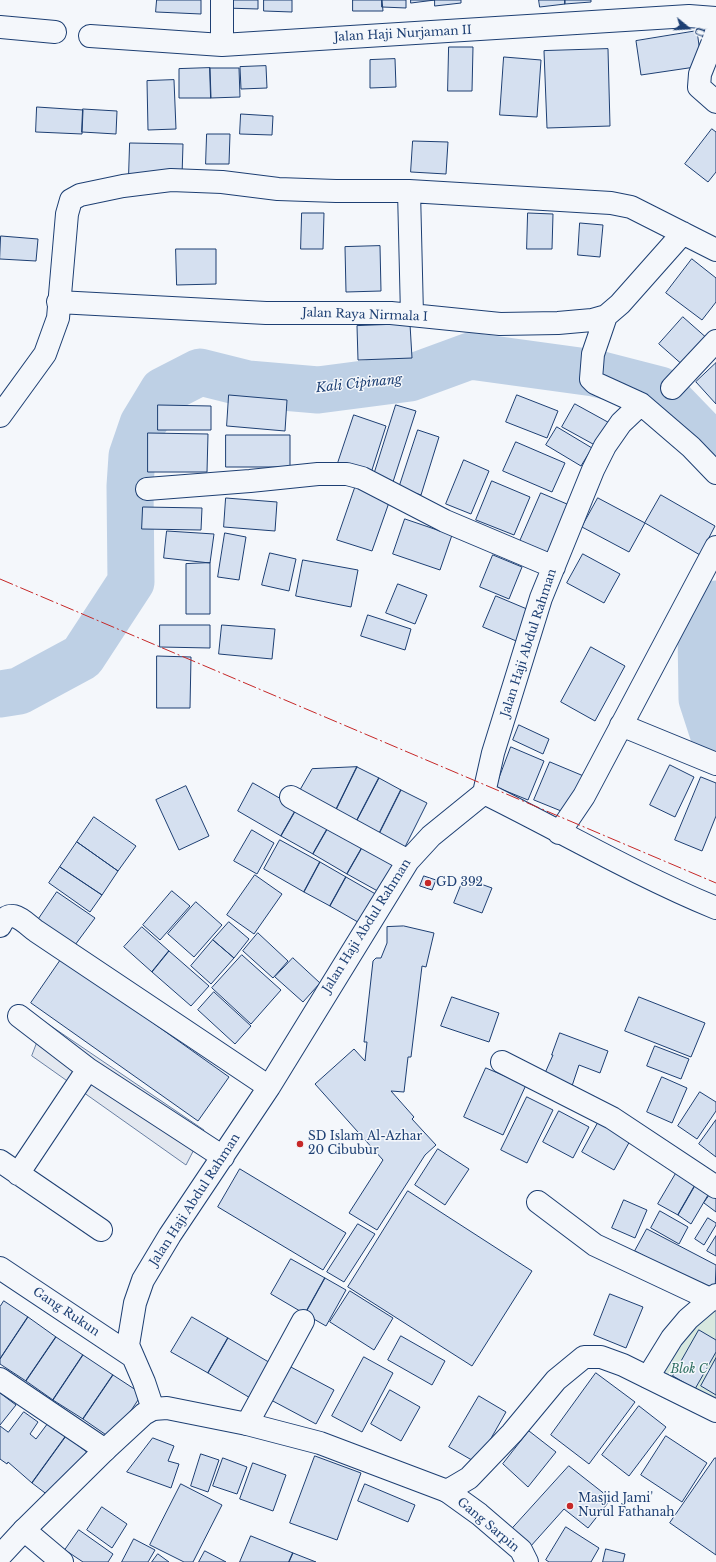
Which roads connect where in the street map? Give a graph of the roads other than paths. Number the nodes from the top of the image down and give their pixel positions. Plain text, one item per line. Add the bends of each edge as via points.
1 (222, 0) edge
2 (716, 18) edge
3 (0, 26) edge
4 (55, 32) dead end
5 (716, 34) edge
6 (90, 36) dead end
7 (222, 45) junction
8 (716, 102) edge
9 (409, 191) junction
10 (683, 233) junction
11 (716, 250) edge
12 (58, 302) junction
13 (412, 315) junction
14 (606, 316) junction
15 (716, 341) edge
16 (672, 388) dead end
17 (641, 404) junction
18 (0, 416) edge
19 (716, 473) edge
20 (147, 489) dead end
21 (716, 547) edge
22 (554, 567) junction
23 (621, 725) junction
24 (716, 764) edge
25 (484, 792) junction
26 (291, 797) dead end
27 (559, 833) junction
28 (408, 861) junction
29 (716, 908) edge
30 (0, 926) edge
31 (20, 1016) dead end
32 (502, 1062) dead end
33 (88, 1069) junction
34 (269, 1087) junction
35 (223, 1157) junction
36 (0, 1161) edge
37 (18, 1174) junction
38 (716, 1187) edge
39 (538, 1202) dead end
40 (101, 1230) dead end
41 (0, 1268) edge
42 (714, 1297) edge
43 (302, 1321) dead end
44 (132, 1356) junction
45 (648, 1377) junction
46 (0, 1379) edge
47 (153, 1409) junction
48 (716, 1411) edge
49 (247, 1424) junction
50 (105, 1450) junction
51 (447, 1491) junction
52 (24, 1530) junction
53 (0, 1556) edge
54 (62, 1562) edge
55 (527, 1562) edge

1 - 7 street
2 - 7 street, Jalan Haji Nurjaman II via 689,16
3 - 4 street
5 - 8 street via 700,74 699,87
6 - 7 street, Jalan Haji Nurjaman II
9 - 10 street via 611,203 631,207
9 - 12 street via 278,189 222,182 171,180 123,186 75,197 70,200 67,214
9 - 13 street
10 - 11 street
10 - 14 street, Jalan Raya Nirmala I via 620,304
12 - 13 street, Jalan Raya Nirmala I via 266,313
12 - 18 street via 58,318 44,354
13 - 14 street, Jalan Raya Nirmala I via 500,324 558,323
14 - 17 street via 593,354 591,379
15 - 16 street
17 - 19 street via 691,447
17 - 22 street, Jalan Haji Abdul Rahman via 621,423 605,446
20 - 22 street via 318,474 347,474 362,478 445,521
21 - 23 street
22 - 25 street, Jalan Haji Abdul Rahman via 541,598 510,697
23 - 24 street
23 - 27 street via 584,796
25 - 27 street
25 - 28 street, Jalan Haji Abdul Rahman via 431,836
26 - 28 street
27 - 29 street
28 - 34 street, Jalan Haji Abdul Rahman
30 - 34 street via 8,917 17,916
31 - 33 street
32 - 38 street via 612,1118
33 - 35 street
33 - 37 street
34 - 35 street, Jalan Haji Abdul Rahman
35 - 44 street, Jalan Haji Abdul Rahman via 143,1280 131,1322 128,1345
36 - 37 street
37 - 40 street
39 - 42 street via 595,1244
41 - 44 street, Gang Rukun
42 - 45 street via 688,1319 672,1338
43 - 49 street
44 - 47 street, Jalan Haji Abdul Rahman
45 - 48 street
45 - 51 street via 601,1357 584,1357 556,1380 512,1433 469,1478
46 - 50 street
47 - 49 street via 167,1408
47 - 50 street via 144,1414
49 - 51 street via 320,1443
50 - 52 street
51 - 55 street, Gang Sarpin via 521,1550
52 - 53 street
52 - 54 street

